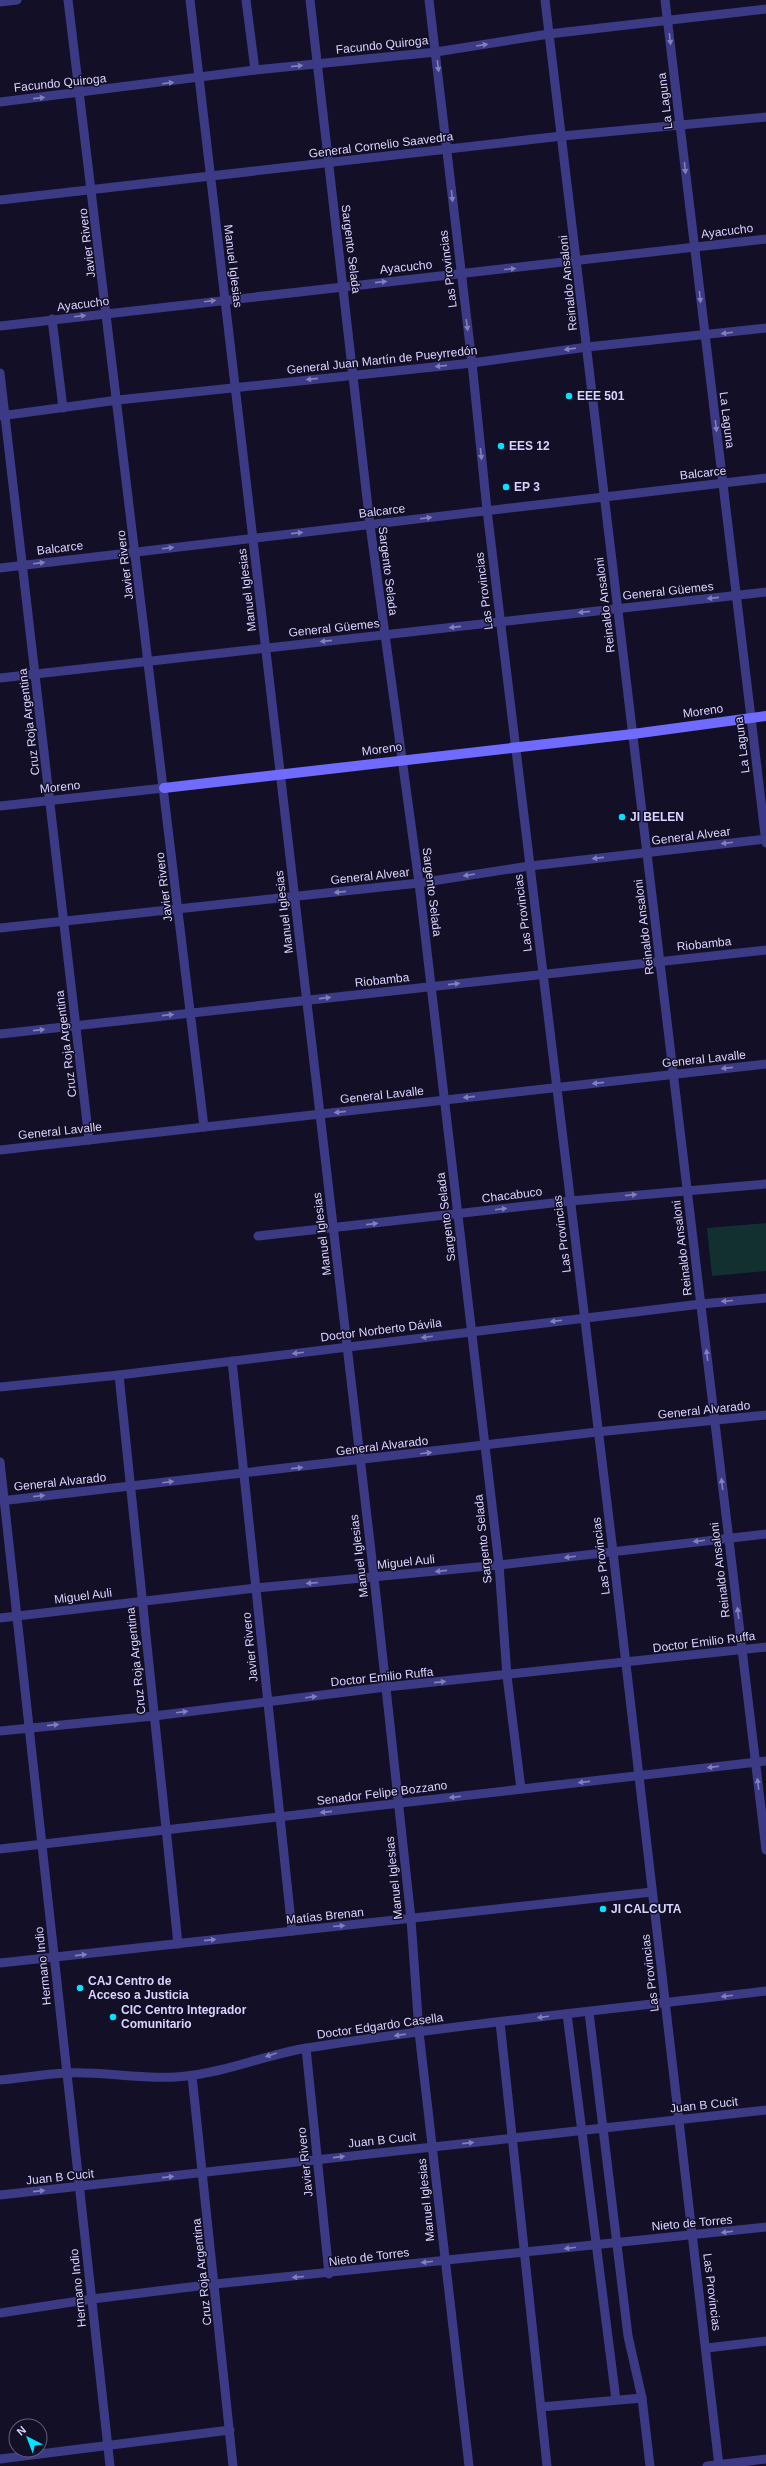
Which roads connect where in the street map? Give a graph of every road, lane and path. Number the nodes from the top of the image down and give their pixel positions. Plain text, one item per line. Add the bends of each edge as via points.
1 (17, 0) edge
2 (68, 0) edge
3 (190, 0) edge
4 (246, 0) edge
5 (310, 0) edge
6 (429, 0) edge
7 (545, 0) edge
8 (665, 0) edge
9 (0, 2) edge
10 (766, 9) edge
11 (668, 21) junction
12 (550, 34) junction
13 (436, 52) junction
14 (317, 64) junction
15 (256, 70) junction
16 (198, 79) junction
17 (81, 93) junction
18 (0, 102) edge
19 (766, 117) edge
20 (680, 124) junction
21 (562, 136) junction
22 (447, 150) junction
23 (328, 164) junction
24 (210, 176) junction
25 (93, 189) junction
26 (0, 200) edge
27 (766, 239) edge
28 (694, 248) junction
29 (578, 262) junction
30 (460, 273) junction
31 (344, 286) junction
32 (225, 299) junction
33 (108, 313) junction
34 (52, 320) junction
35 (0, 326) edge
36 (766, 328) edge
37 (704, 336) junction
38 (587, 347) junction
39 (472, 363) junction
40 (0, 373) edge
41 (353, 375) junction
42 (235, 388) junction
43 (118, 400) junction
44 (63, 408) junction
45 (2, 416) edge
46 (766, 478) edge
47 (723, 482) junction
48 (605, 496) junction
49 (487, 510) junction
50 (370, 525) junction
51 (253, 538) junction
52 (136, 552) junction
53 (23, 565) junction
54 (0, 568) edge
55 (766, 592) edge
56 (736, 595) junction
57 (618, 608) junction
58 (500, 622) junction
59 (384, 634) junction
60 (266, 648) junction
61 (149, 661) junction
62 (36, 673) junction
63 (0, 678) edge
64 (766, 716) edge
65 (751, 717) junction
66 (633, 734) junction
67 (515, 747) junction
68 (402, 759) junction
69 (280, 774) junction
70 (164, 788) junction
71 (50, 801) junction
72 (0, 806) edge
73 (766, 839) edge
74 (766, 843) edge
75 (647, 853) junction
76 (530, 866) junction
77 (419, 883) junction
78 (295, 897) junction
79 (179, 910) junction
80 (64, 922) junction
81 (0, 928) edge
82 (766, 950) edge
83 (660, 961) junction
84 (542, 974) junction
85 (431, 986) junction
86 (307, 1000) junction
87 (191, 1013) junction
88 (76, 1026) junction
89 (0, 1034) edge
90 (766, 1064) edge
91 (673, 1074) junction
92 (556, 1088) junction
93 (444, 1100) junction
94 (320, 1114) junction
95 (204, 1127) junction
96 (89, 1140) junction
97 (0, 1150) edge
98 (766, 1184) edge
99 (687, 1189) junction
100 (570, 1201) junction
101 (458, 1214) junction
102 (334, 1228) junction
103 (258, 1236) dead end
104 (766, 1298) edge
105 (701, 1304) junction
106 (584, 1318) junction
107 (472, 1331) junction
108 (348, 1346) junction
109 (232, 1362) junction
110 (119, 1375) junction
111 (0, 1387) edge
112 (766, 1416) edge
113 (715, 1421) junction
114 (597, 1432) junction
115 (484, 1446) junction
116 (360, 1461) junction
117 (0, 1462) edge
118 (244, 1474) junction
119 (130, 1487) junction
120 (2, 1500) edge
121 (766, 1534) edge
122 (728, 1538) junction
123 (613, 1552) junction
124 (499, 1565) junction
125 (374, 1577) junction
126 (256, 1588) junction
127 (142, 1602) junction
128 (16, 1616) junction
129 (0, 1618) edge
130 (766, 1647) edge
131 (742, 1649) junction
132 (625, 1663) junction
133 (507, 1676) junction
134 (386, 1687) junction
135 (268, 1702) junction
136 (154, 1716) junction
137 (29, 1728) junction
138 (0, 1731) edge
139 (766, 1761) edge
140 (756, 1763) junction
141 (638, 1776) junction
142 (521, 1789) junction
143 (398, 1804) junction
144 (280, 1817) junction
145 (166, 1830) junction
146 (42, 1844) junction
147 (0, 1849) edge
148 (766, 1850) edge
149 (652, 1892) junction
150 (410, 1920) junction
151 (292, 1931) junction
152 (178, 1944) junction
153 (54, 1958) junction
154 (0, 1964) edge
155 (766, 1991) edge
156 (666, 2003) junction
157 (590, 2012) junction
158 (567, 2014) junction
159 (500, 2022) junction
160 (419, 2032) junction
161 (306, 2048) junction
162 (67, 2073) junction
163 (192, 2076) junction
164 (0, 2080) edge
165 (766, 2110) edge
166 (680, 2119) junction
167 (603, 2128) junction
168 (581, 2130) junction
169 (514, 2138) junction
170 (432, 2147) junction
171 (316, 2159) junction
172 (204, 2173) junction
173 (79, 2187) junction
174 (0, 2195) edge
175 (766, 2227) edge
176 (693, 2236) junction
177 (617, 2242) junction
178 (597, 2244) junction
179 (526, 2253) junction
180 (445, 2260) junction
181 (329, 2274) junction
182 (215, 2284) junction
183 (92, 2299) junction
184 (0, 2313) edge
185 (766, 2341) edge
186 (707, 2348) junction
187 (642, 2398) junction
188 (616, 2400) junction
189 (541, 2408) junction
190 (230, 2430) junction
191 (108, 2444) junction
192 (766, 2458) edge
193 (0, 2459) edge
194 (719, 2465) edge
195 (110, 2466) edge
196 (233, 2466) edge
197 (469, 2466) edge
198 (548, 2466) edge
199 (650, 2466) edge
200 (707, 2466) edge

1 - 9 street
2 - 17 street, Javier Rivero
3 - 16 street, Manuel Iglesias
4 - 15 street
5 - 14 street, Sargento Selada
6 - 13 street, Las Provincias
7 - 12 street, Reinaldo Ansaloni
8 - 11 street, La Laguna
10 - 11 street, Facundo Quiroga
11 - 12 street, Facundo Quiroga
11 -> 20 street, La Laguna
13 -> 12 street, Facundo Quiroga
12 - 21 street, Reinaldo Ansaloni
13 - 14 street, Facundo Quiroga
13 -> 22 street, Las Provincias
15 -> 14 street, Facundo Quiroga
14 - 23 street, Sargento Selada
15 - 16 street, Facundo Quiroga
17 -> 16 street, Facundo Quiroga
16 - 24 street, Manuel Iglesias
18 -> 17 street, Facundo Quiroga
17 - 25 street, Javier Rivero
19 - 20 street, General Cornelio Saavedra
20 - 21 street, General Cornelio Saavedra
20 -> 28 street, La Laguna
21 - 22 street, General Cornelio Saavedra
21 - 29 street, Reinaldo Ansaloni
22 - 23 street, General Cornelio Saavedra
22 -> 30 street, Las Provincias
23 - 24 street, General Cornelio Saavedra
23 - 31 street, Sargento Selada
24 - 25 street, General Cornelio Saavedra
24 - 32 street, Manuel Iglesias
25 - 26 street, General Cornelio Saavedra
25 - 33 street, Javier Rivero
27 - 28 street, Ayacucho
28 - 29 street, Ayacucho
28 -> 37 street, La Laguna
30 -> 29 street, Ayacucho
29 - 38 street, Reinaldo Ansaloni
31 -> 30 street, Ayacucho
30 -> 39 street, Las Provincias
31 - 32 street, Ayacucho
31 - 41 street, Sargento Selada
33 -> 32 street, Ayacucho
32 - 42 street, Manuel Iglesias
34 -> 33 street, Ayacucho
33 - 43 street, Javier Rivero
34 - 35 street, Ayacucho
34 - 44 street
36 -> 37 street, General Juan Martín de Pueyrredón
37 - 38 street, General Juan Martín de Pueyrredón
37 -> 47 street, La Laguna
38 -> 39 street, General Juan Martín de Pueyrredón
38 - 48 street, Reinaldo Ansaloni
39 -> 41 street, General Juan Martín de Pueyrredón
39 -> 49 street, Las Provincias
40 - 45 street, Cruz Roja Argentina
41 -> 42 street, General Juan Martín de Pueyrredón
41 - 50 street, Sargento Selada
42 - 43 street, General Juan Martín de Pueyrredón
42 - 51 street, Manuel Iglesias
43 - 44 street, General Juan Martín de Pueyrredón
43 - 52 street, Javier Rivero
44 - 45 street, General Juan Martín de Pueyrredón
45 - 53 street, Cruz Roja Argentina
46 - 47 street, Balcarce
47 - 48 street, Balcarce
47 - 56 street, La Laguna
48 - 49 street, Balcarce
48 - 57 street, Reinaldo Ansaloni
50 -> 49 street, Balcarce
49 - 58 street, Las Provincias
51 -> 50 street, Balcarce
50 - 59 street, Sargento Selada
52 -> 51 street, Balcarce
51 - 60 street, Manuel Iglesias
53 -> 52 street, Balcarce
52 - 61 street, Javier Rivero
53 - 54 street, Balcarce
53 - 62 street, Cruz Roja Argentina
55 - 56 street, General Güemes
56 -> 57 street, General Güemes
56 - 65 street, La Laguna
57 -> 58 street, General Güemes
57 - 66 street, Reinaldo Ansaloni
58 -> 59 street, General Güemes
58 - 67 street, Las Provincias
59 -> 60 street, General Güemes
59 - 68 street, Sargento Selada
60 - 61 street, General Güemes
60 - 69 street, Manuel Iglesias
61 - 62 street, General Güemes
61 - 70 street, Javier Rivero
62 - 63 street, General Güemes
62 - 71 street, Cruz Roja Argentina
64 - 65 street, Moreno
65 - 66 street, Moreno
65 - 73 street, La Laguna
66 - 67 street, Moreno
66 - 75 street, Reinaldo Ansaloni
67 - 68 street, Moreno
67 - 76 street, Las Provincias
68 - 69 street, Moreno
68 - 77 street, Sargento Selada
69 - 70 street, Moreno
69 - 78 street, Manuel Iglesias
70 - 71 street, Moreno
70 - 79 street, Javier Rivero
71 - 72 street, Moreno
71 - 80 street, Cruz Roja Argentina
73 - 74 street, La Laguna
73 -> 75 street, General Alvear
75 -> 76 street, General Alvear
75 - 83 street, Reinaldo Ansaloni
76 -> 77 street, General Alvear
76 - 84 street, Las Provincias
77 -> 78 street, General Alvear
77 - 85 street, Sargento Selada
78 - 79 street, General Alvear
78 - 86 street, Manuel Iglesias
79 - 80 street, General Alvear
79 - 87 street, Javier Rivero
80 - 81 street, General Alvear
80 - 88 street, Cruz Roja Argentina
82 - 83 street, Riobamba
83 - 84 street, Riobamba
83 - 91 street, Reinaldo Ansaloni
85 -> 84 street, Riobamba
84 - 92 street, Las Provincias
86 -> 85 street, Riobamba
85 - 93 street, Sargento Selada
86 - 87 street, Riobamba
86 - 94 street, Manuel Iglesias
88 -> 87 street, Riobamba
87 - 95 street, Javier Rivero
89 -> 88 street, Riobamba
88 - 96 street, Cruz Roja Argentina
90 -> 91 street, General Lavalle
91 -> 92 street, General Lavalle
91 - 99 street, Reinaldo Ansaloni
92 -> 93 street, General Lavalle
92 - 100 street, Las Provincias
93 -> 94 street, General Lavalle
93 - 101 street, Sargento Selada
94 - 95 street, General Lavalle
94 - 102 street, Manuel Iglesias
95 - 96 street, General Lavalle
96 - 97 street, General Lavalle
98 - 99 street, Chacabuco
100 -> 99 street, Chacabuco
99 - 105 street, Reinaldo Ansaloni
101 -> 100 street, Chacabuco
100 - 106 street, Las Provincias
102 -> 101 street, Chacabuco
101 - 107 street, Sargento Selada
102 - 103 street, Chacabuco
102 - 108 street, Manuel Iglesias
104 -> 105 street, Doctor Norberto Dávila
105 - 106 street, Doctor Norberto Dávila
113 -> 105 street, Reinaldo Ansaloni
106 -> 107 street, Doctor Norberto Dávila
106 - 114 street, Las Provincias
107 -> 108 street, Doctor Norberto Dávila
107 - 115 street, Sargento Selada
108 -> 109 street, Doctor Norberto Dávila
108 - 116 street, Manuel Iglesias
109 - 110 street, Doctor Norberto Dávila
109 - 118 street, Javier Rivero
110 - 111 street, Doctor Norberto Dávila
110 - 119 street, Cruz Roja Argentina
112 - 113 street, General Alvarado
113 - 114 street, General Alvarado
122 -> 113 street, Reinaldo Ansaloni
114 - 115 street, General Alvarado
114 - 123 street, Las Provincias
116 -> 115 street, General Alvarado
115 - 124 street, Sargento Selada
118 -> 116 street, General Alvarado
116 - 125 street, Manuel Iglesias
117 - 120 street, Hermano Indio
119 -> 118 street, General Alvarado
118 - 126 street, Javier Rivero
120 -> 119 street, General Alvarado
119 - 127 street, Cruz Roja Argentina
120 - 128 street, Hermano Indio
121 - 122 street, Miguel Auli
122 -> 123 street, Miguel Auli
131 -> 122 street, Reinaldo Ansaloni
123 -> 124 street, Miguel Auli
123 - 132 street, Las Provincias
124 -> 125 street, Miguel Auli
124 - 133 street, Sargento Selada
125 -> 126 street, Miguel Auli
125 - 134 street, Manuel Iglesias
126 - 127 street, Miguel Auli
126 - 135 street, Javier Rivero
127 - 128 street, Miguel Auli
127 - 136 street, Cruz Roja Argentina
128 - 129 street, Miguel Auli
128 - 137 street, Hermano Indio
130 - 131 street, Doctor Emilio Ruffa
131 - 132 street, Doctor Emilio Ruffa
131 - 140 street, Reinaldo Ansaloni
132 - 133 street, Doctor Emilio Ruffa
132 - 141 street, Las Provincias
134 -> 133 street, Doctor Emilio Ruffa
133 - 142 street, Sargento Selada
135 -> 134 street, Doctor Emilio Ruffa
134 - 143 street, Manuel Iglesias
136 -> 135 street, Doctor Emilio Ruffa
135 - 144 street, Javier Rivero
137 -> 136 street, Doctor Emilio Ruffa
136 - 145 street, Cruz Roja Argentina
137 - 138 street, Doctor Emilio Ruffa
137 - 146 street, Hermano Indio
139 - 140 street, Senador Felipe Bozzano
140 -> 141 street, Senador Felipe Bozzano
148 -> 140 street, Reinaldo Ansaloni
141 -> 142 street, Senador Felipe Bozzano
141 - 149 street, Las Provincias
142 -> 143 street, Senador Felipe Bozzano
143 -> 144 street, Senador Felipe Bozzano
143 - 150 street, Manuel Iglesias
144 - 145 street, Senador Felipe Bozzano
144 - 151 street, Javier Rivero
145 - 146 street, Senador Felipe Bozzano
145 - 152 street, Cruz Roja Argentina
146 - 147 street, Senador Felipe Bozzano
146 - 153 street, Hermano Indio
149 - 150 street, Matías Brenan
149 - 156 street, Las Provincias
151 -> 150 street, Matías Brenan
150 - 160 street, Manuel Iglesias
152 -> 151 street, Matías Brenan
153 -> 152 street, Matías Brenan
153 - 154 street, Matías Brenan
153 - 162 street, Hermano Indio
155 -> 156 street, Doctor Edgardo Casella
156 - 157 street, Doctor Edgardo Casella
156 - 166 street, Las Provincias
157 - 158 street, Doctor Edgardo Casella
157 - 167 street
158 -> 159 street, Doctor Edgardo Casella
158 - 168 street
159 - 160 street, Doctor Edgardo Casella
159 - 169 street
160 -> 161 street, Doctor Edgardo Casella
160 - 170 street, Manuel Iglesias
161 -> 163 street, Doctor Edgardo Casella
161 - 171 street, Javier Rivero
162 - 163 street, Doctor Edgardo Casella via 128,2077
162 - 164 street, Doctor Edgardo Casella
162 - 173 street, Hermano Indio
163 - 172 street, Cruz Roja Argentina
165 - 166 street, Juan B Cucit
166 - 167 street, Juan B Cucit
166 - 176 street, Las Provincias
167 - 168 street, Juan B Cucit
167 - 177 street
168 - 169 street, Juan B Cucit
168 - 178 street
170 -> 169 street, Juan B Cucit
169 - 179 street
171 -> 170 street, Juan B Cucit
170 - 180 street, Manuel Iglesias
171 - 172 street, Juan B Cucit
171 - 181 street, Javier Rivero
173 -> 172 street, Juan B Cucit
172 - 182 street, Cruz Roja Argentina
174 -> 173 street, Juan B Cucit
173 - 183 street, Hermano Indio
175 -> 176 street, Nieto de Torres
176 - 177 street, Nieto de Torres
176 - 186 street, Las Provincias
177 - 178 street, Nieto de Torres
177 - 187 street via 628,2336
178 -> 179 street, Nieto de Torres
178 - 188 street
179 - 180 street, Nieto de Torres
179 - 189 street
180 -> 181 street, Nieto de Torres
180 - 197 street, Manuel Iglesias
181 -> 182 street, Nieto de Torres
182 - 183 street, Nieto de Torres
182 - 190 street, Cruz Roja Argentina
183 - 184 street, Nieto de Torres
183 - 191 street, Hermano Indio
185 - 186 street
186 - 194 street, Las Provincias
187 - 188 street
187 - 199 street
188 - 189 street
189 - 198 street
190 - 191 street
190 - 196 street, Cruz Roja Argentina
191 - 193 street
191 - 195 street, Hermano Indio
192 - 194 street
194 - 200 street

